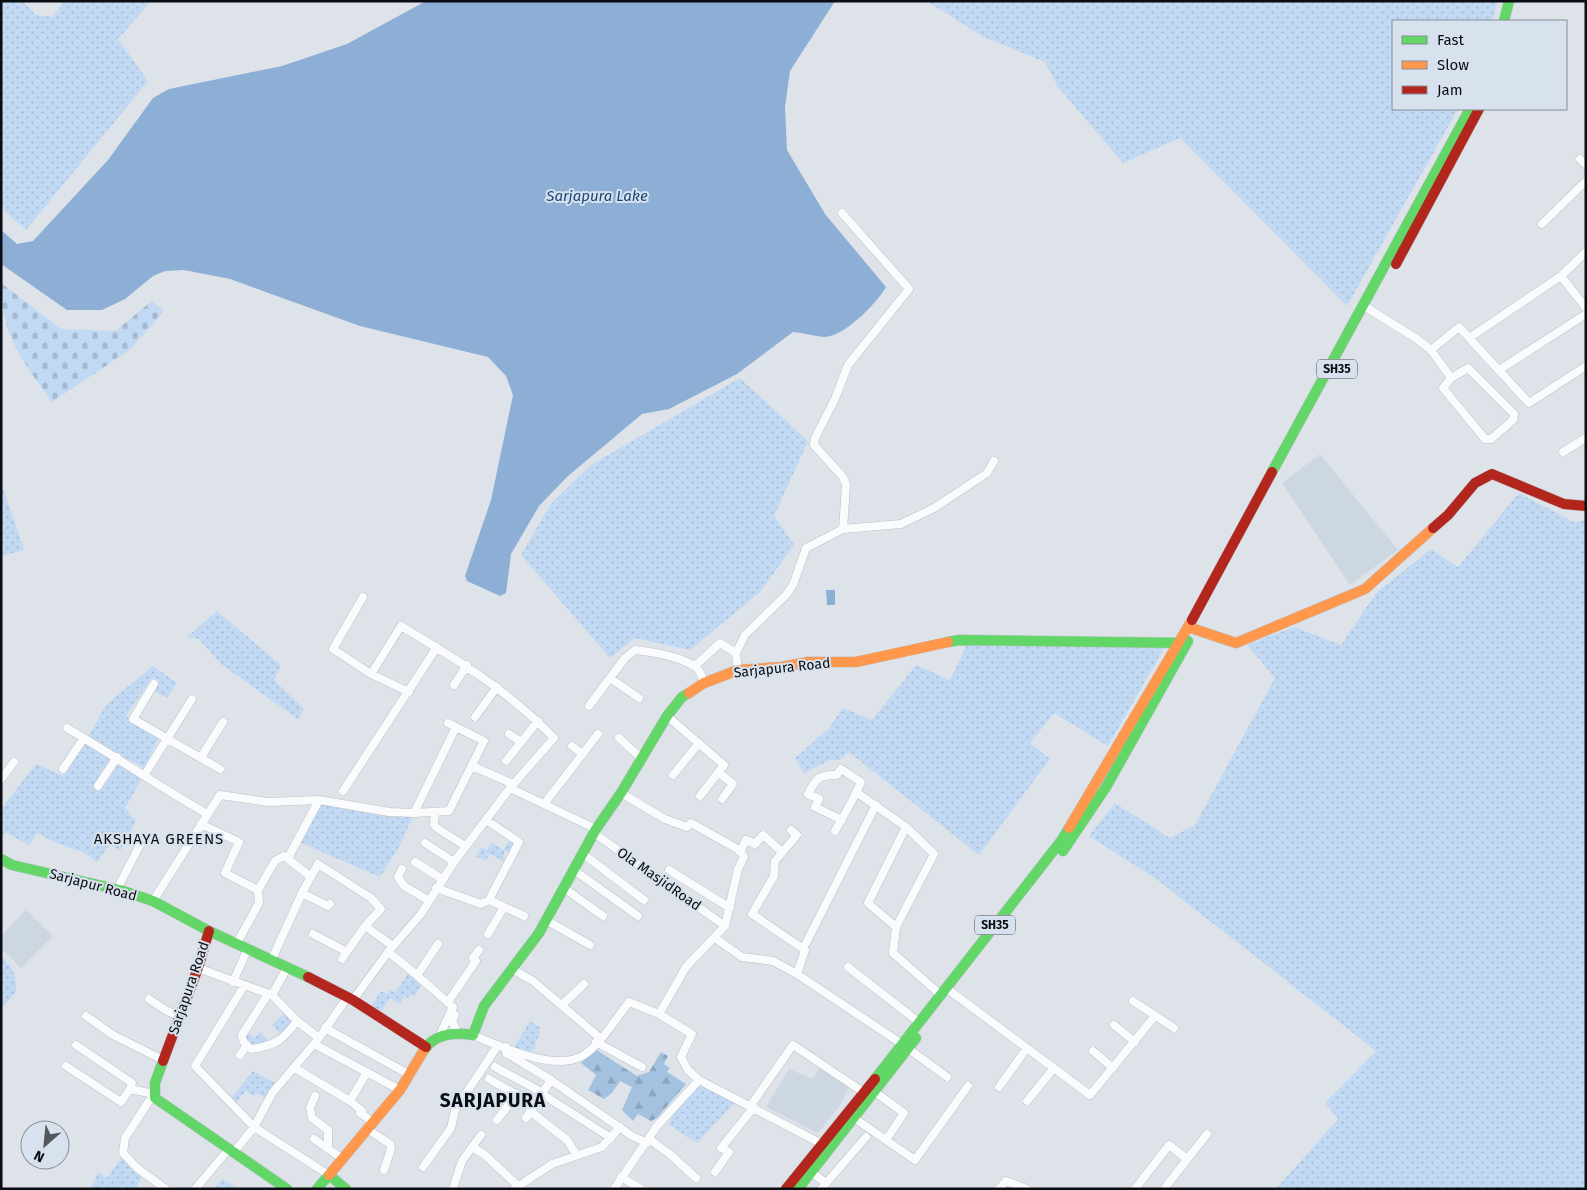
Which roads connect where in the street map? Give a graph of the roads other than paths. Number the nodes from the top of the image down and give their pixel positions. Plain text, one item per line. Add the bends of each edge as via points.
1 (1509, 1) edge
2 (1517, 1) edge
3 (1504, 20) edge
4 (1512, 20) edge
5 (1469, 110) edge
6 (1478, 110) edge
7 (1586, 181) edge
8 (842, 213) dead end
9 (1542, 224) dead end
10 (1586, 252) edge
11 (1561, 276) junction
12 (1367, 307) junction
13 (1586, 308) edge
14 (1586, 314) edge
15 (1469, 338) junction
16 (1431, 350) junction
17 (1586, 366) edge
18 (1499, 370) junction
19 (1451, 378) junction
20 (1586, 438) edge
21 (1563, 452) dead end
22 (994, 461) dead end
23 (1586, 506) edge
24 (843, 529) junction
25 (363, 597) dead end
26 (1191, 628) junction
27 (1182, 643) junction
28 (437, 647) junction
29 (736, 653) junction
30 (468, 665) junction
31 (695, 666) junction
32 (738, 670) junction
33 (371, 674) junction
34 (610, 678) junction
35 (704, 683) junction
36 (154, 684) dead end
37 (454, 685) dead end
38 (497, 687) junction
39 (409, 692) junction
40 (639, 698) dead end
41 (192, 699) dead end
42 (588, 706) dead end
43 (667, 716) junction
44 (475, 717) dead end
45 (538, 721) junction
46 (223, 722) dead end
47 (448, 723) dead end
48 (67, 728) dead end
49 (456, 728) junction
50 (509, 734) dead end
51 (598, 734) dead end
52 (84, 738) junction
53 (168, 738) junction
54 (619, 738) dead end
55 (522, 742) junction
56 (699, 743) junction
57 (572, 746) dead end
58 (583, 754) junction
59 (117, 757) junction
60 (201, 757) junction
61 (641, 758) junction
62 (506, 761) dead end
63 (14, 762) dead end
64 (472, 766) junction
65 (63, 769) dead end
66 (220, 769) dead end
67 (719, 773) junction
68 (145, 774) junction
69 (674, 775) dead end
70 (1, 779) edge
71 (98, 786) dead end
72 (512, 786) junction
73 (343, 791) dead end
74 (856, 792) junction
75 (621, 793) junction
76 (700, 796) dead end
77 (722, 799) dead end
78 (319, 800) junction
79 (544, 804) junction
80 (876, 805) junction
81 (435, 813) junction
82 (208, 814) junction
83 (414, 814) junction
84 (486, 820) junction
85 (842, 820) junction
86 (201, 824) junction
87 (906, 827) junction
88 (791, 830) dead end
89 (595, 831) junction
90 (835, 832) dead end
91 (425, 843) dead end
92 (140, 845) dead end
93 (465, 846) junction
94 (740, 852) junction
95 (782, 852) junction
96 (583, 854) junction
97 (288, 858) junction
98 (1, 859) edge
99 (415, 862) dead end
100 (454, 862) junction
101 (402, 869) dead end
102 (574, 870) junction
103 (669, 870) dead end
104 (310, 876) junction
105 (442, 879) junction
106 (436, 888) junction
107 (564, 888) junction
108 (117, 889) junction
109 (258, 890) junction
110 (302, 893) junction
111 (428, 900) junction
112 (489, 900) junction
113 (644, 900) dead end
114 (153, 901) junction
115 (330, 904) dead end
116 (504, 907) junction
117 (730, 908) junction
118 (524, 916) dead end
119 (603, 916) dead end
120 (638, 916) dead end
121 (546, 920) junction
122 (365, 926) junction
123 (725, 926) junction
124 (896, 927) junction
125 (209, 931) junction
126 (313, 934) dead end
127 (488, 934) dead end
128 (715, 938) junction
129 (237, 943) junction
130 (806, 943) dead end
131 (438, 944) dead end
132 (590, 945) dead end
133 (248, 948) junction
134 (391, 949) junction
135 (479, 950) dead end
136 (272, 959) junction
137 (848, 967) dead end
138 (198, 968) junction
139 (288, 968) junction
140 (512, 969) junction
141 (418, 974) junction
142 (797, 974) junction
143 (233, 982) junction
144 (584, 984) dead end
145 (244, 986) junction
146 (946, 992) junction
147 (270, 995) junction
148 (149, 999) dead end
149 (350, 999) junction
150 (1133, 1000) dead end
151 (448, 1002) junction
152 (563, 1004) junction
153 (451, 1011) junction
154 (658, 1014) junction
155 (86, 1016) dead end
156 (180, 1016) junction
157 (1155, 1016) junction
158 (297, 1021) junction
159 (920, 1023) junction
160 (1114, 1025) dead end
161 (325, 1028) junction
162 (1174, 1028) dead end
163 (457, 1032) junction
164 (473, 1035) junction
165 (439, 1037) junction
166 (598, 1040) junction
167 (317, 1041) junction
168 (1135, 1042) junction
169 (76, 1045) dead end
170 (247, 1045) junction
171 (498, 1045) junction
172 (905, 1046) junction
173 (426, 1047) junction
174 (506, 1047) junction
175 (1026, 1048) junction
176 (1093, 1051) dead end
177 (240, 1055) dead end
178 (163, 1060) junction
179 (66, 1066) dead end
180 (496, 1067) dead end
181 (642, 1067) dead end
182 (295, 1068) junction
183 (1054, 1068) junction
184 (1114, 1068) junction
185 (367, 1072) junction
186 (410, 1075) junction
187 (947, 1077) dead end
188 (489, 1079) dead end
189 (551, 1080) junction
190 (699, 1080) junction
191 (968, 1086) dead end
192 (999, 1087) dead end
193 (130, 1089) junction
194 (400, 1090) junction
195 (862, 1092) junction
196 (875, 1092) junction
197 (517, 1094) junction
198 (543, 1094) junction
199 (154, 1096) junction
200 (315, 1096) dead end
201 (350, 1101) junction
202 (1027, 1101) dead end
203 (752, 1106) junction
204 (530, 1112) junction
205 (854, 1118) junction
206 (497, 1120) dead end
207 (370, 1126) junction
208 (254, 1127) junction
209 (620, 1128) junction
210 (837, 1133) junction
211 (1206, 1134) dead end
212 (481, 1135) dead end
213 (866, 1137) dead end
214 (611, 1138) junction
215 (314, 1139) dead end
216 (886, 1140) junction
217 (648, 1141) junction
218 (822, 1144) junction
219 (472, 1147) junction
220 (328, 1149) junction
221 (231, 1150) junction
222 (576, 1154) junction
223 (343, 1159) junction
224 (1187, 1159) junction
225 (423, 1167) dead end
226 (384, 1170) dead end
227 (715, 1172) dead end
228 (811, 1172) junction
229 (329, 1176) junction
230 (620, 1177) junction
231 (696, 1178) dead end
232 (517, 1186) edge
233 (824, 1186) edge
234 (1136, 1188) edge
235 (166, 1189) edge
236 (195, 1189) edge
237 (287, 1189) edge
238 (318, 1189) edge
239 (346, 1189) edge
240 (453, 1189) edge
241 (528, 1189) edge
242 (614, 1189) edge
243 (641, 1189) edge
244 (786, 1189) edge
245 (798, 1189) edge
246 (1000, 1189) edge
247 (1027, 1189) edge
248 (1164, 1189) edge

1 - 3 main road
2 - 4 main road
5 - 12 main road, SH35
6 - 12 main road, SH35
7 - 9 street
8 - 24 street via 909,289 848,365 835,400 815,438 814,445 843,477 846,485
10 - 11 street
11 - 13 street
11 - 15 street
12 - 16 street
12 - 26 main road, SH35
14 - 18 street
15 - 16 street via 1459,327
15 - 18 street
16 - 19 street
17 - 18 street via 1529,403
19 - 19 street via 1468,368 1471,370 1514,414 1513,420 1491,439 1485,439 1443,388
20 - 21 street
22 - 24 street via 987,473 934,508 901,524
23 - 26 main road via 1564,505 1518,482 1492,474 1475,483 1448,515 1365,589 1236,643
24 - 29 street via 806,548 786,596 745,635
25 - 33 street via 333,649
26 - 27 main road, SH35
27 - 32 main road, Sarjapura Road via 960,640 856,662 808,662
27 - 146 main road, SH35 via 1061,841
28 - 30 street
28 - 33 street via 401,626
28 - 39 street
29 - 31 street via 720,643
29 - 32 street
30 - 37 street
30 - 38 street
31 - 34 street via 635,650
31 - 35 street
32 - 35 main road, Sarjapura Road
33 - 39 street
34 - 40 street
34 - 42 street
35 - 43 main road, Sarjapura Road via 682,697
36 - 53 street via 133,719
38 - 44 street
38 - 45 street
39 - 73 street
41 - 53 street
43 - 56 street
43 - 61 main road, Sarjapura Road
45 - 55 street
45 - 72 street via 554,738
46 - 60 street
47 - 49 street
48 - 52 street
49 - 64 street via 484,741
49 - 83 street
50 - 55 street
51 - 58 street
52 - 59 street
52 - 65 street
53 - 60 street
53 - 68 street
54 - 61 street
55 - 62 street
56 - 67 street via 724,765
56 - 69 street
57 - 58 street
58 - 79 street
59 - 68 street
59 - 71 street
60 - 66 street
61 - 75 main road, Sarjapura Road
63 - 70 street
64 - 72 street, Ola MasjidRoad
64 - 81 street via 449,811
67 - 76 street
67 - 77 street via 733,784
68 - 82 street via 156,785
72 - 79 street, Ola MasjidRoad
72 - 84 street
74 - 80 street
74 - 85 street
74 - 85 street via 861,782 841,769 837,775 823,775 816,779 808,794 819,799 815,807
75 - 89 main road, Sarjapura Road
75 - 94 street via 665,819 687,827 690,823 695,825
78 - 82 street via 268,802 224,794
78 - 83 street
78 - 97 street
79 - 89 street, Ola MasjidRoad
80 - 87 street
80 - 130 street
81 - 83 street
81 - 93 street via 434,825
82 - 86 street
84 - 93 street
84 - 112 street via 519,842
85 - 90 street
86 - 109 street via 240,842 225,872
86 - 114 street
87 - 124 street via 934,854
87 - 124 street via 868,903
88 - 95 street via 797,836
89 - 96 main road, Sarjapura Road
89 - 123 street, Ola MasjidRoad
91 - 100 street
92 - 108 street
93 - 100 street
94 - 95 street via 746,840 755,844 763,834
94 - 117 street via 744,857 738,869
95 - 142 street via 775,861 774,876 752,914 805,950
96 - 102 main road, Sarjapura Road
96 - 113 street
97 - 104 street
97 - 109 street via 284,856 275,862
98 - 108 main road, Sarjapur Road via 12,865
99 - 105 street
100 - 105 street
101 - 111 street via 398,877 402,884
102 - 107 main road, Sarjapura Road
102 - 120 street
103 - 117 street
104 - 110 street
104 - 122 street via 318,864 370,898 381,909
105 - 106 street
106 - 111 street
106 - 112 street via 481,904
107 - 119 street
107 - 121 main road, Sarjapura Road
108 - 114 main road, Sarjapur Road
109 - 129 street via 259,903
110 - 115 street via 328,906
110 - 136 street
111 - 134 street via 421,914
112 - 116 street
114 - 125 main road, Sarjapur Road
116 - 118 street
116 - 127 street
117 - 123 street
121 - 132 street
121 - 140 main road, Sarjapura Road
122 - 126 street via 345,956
122 - 134 street
123 - 128 street
124 - 146 street via 893,953
125 - 129 main road, Sarjapura Road
125 - 138 main road, Sarjapura Road
128 - 142 street via 742,958 773,961
128 - 154 street via 686,967
129 - 133 main road, Sarjapura Road
131 - 141 street
133 - 136 main road, Sarjapura Road
133 - 143 street
134 - 141 street
134 - 149 street
135 - 151 street via 473,958 476,961
136 - 139 main road, Sarjapura Road
137 - 159 street
138 - 143 street
138 - 156 main road, Sarjapura Road
139 - 147 street
139 - 149 main road, Sarjapura Road
140 - 152 street
140 - 164 main road, Sarjapura Road via 484,1006
141 - 151 street via 430,989
142 - 172 street
143 - 145 street
144 - 152 street
145 - 147 street
145 - 208 street via 195,1066
146 - 159 main road, SH35
146 - 172 main road, SH35
146 - 175 street
147 - 158 street
147 - 170 street via 242,1035
148 - 156 street
149 - 161 street
149 - 173 main road, Sarjapura Road
150 - 157 street
151 - 153 street via 453,1007
152 - 166 street
153 - 163 street via 455,1015 452,1021
153 - 165 street
154 - 166 street via 629,1002
154 - 190 street via 692,1034 681,1057
155 - 178 street via 113,1035
156 - 178 main road, Sarjapura Road
157 - 162 street
157 - 168 street
158 - 167 street
158 - 170 street via 284,1038 267,1047 251,1049
159 - 172 main road, SH35
160 - 168 street
161 - 167 street
161 - 186 street
163 - 164 main road
163 - 165 main road
164 - 171 street
165 - 173 main road
166 - 174 street via 584,1055 571,1060 548,1061
166 - 181 street
167 - 182 street
167 - 185 street
168 - 184 street
169 - 193 street via 132,1083
170 - 177 street
171 - 174 street
171 - 225 street via 455,1110 451,1128
172 - 187 street
172 - 195 main road, SH35
172 - 196 main road, SH35
173 - 186 main road
174 - 189 street via 506,1053
175 - 183 street
175 - 192 street
176 - 184 street
178 - 199 main road, Sarjapura Road
179 - 193 street via 121,1102
180 - 198 street
182 - 201 street
182 - 208 street via 273,1092
183 - 184 street via 1090,1095
183 - 202 street
185 - 194 street
185 - 201 street
186 - 194 main road
188 - 197 street
189 - 198 street
189 - 209 street
190 - 203 street
190 - 217 street via 657,1126
191 - 216 street via 915,1160
193 - 199 street
194 - 207 main road
195 - 203 street via 793,1045
195 - 210 main road, SH35
196 - 205 main road, SH35
196 - 216 street via 904,1114
197 - 204 street
197 - 206 street
198 - 204 street
198 - 214 street
199 - 221 main road
199 - 235 street via 125,1138 123,1152 137,1168
200 - 220 street via 310,1108 312,1118 328,1130
201 - 207 street via 362,1111 360,1113
203 - 218 street
203 - 227 street via 721,1148 728,1152
204 - 222 street via 567,1140
205 - 210 main road, SH35
205 - 216 street
207 - 223 main road
207 - 226 street via 390,1144
208 - 221 street
208 - 229 street
209 - 214 street
209 - 217 street
210 - 218 main road, SH35
210 - 228 main road, SH35
211 - 224 street
212 - 219 street
213 - 233 street
214 - 222 street via 602,1147
215 - 220 street
217 - 230 street
217 - 231 street via 672,1155
218 - 244 main road, SH35
219 - 232 street
219 - 240 street via 462,1161
220 - 223 street
221 - 236 street
221 - 237 main road
222 - 232 street via 552,1164
223 - 229 main road
224 - 234 street via 1169,1146
224 - 248 street
228 - 233 street
228 - 245 main road, SH35
229 - 238 main road
229 - 239 main road
230 - 242 street
230 - 243 street
232 - 241 street
246 - 247 street via 1006,1181

